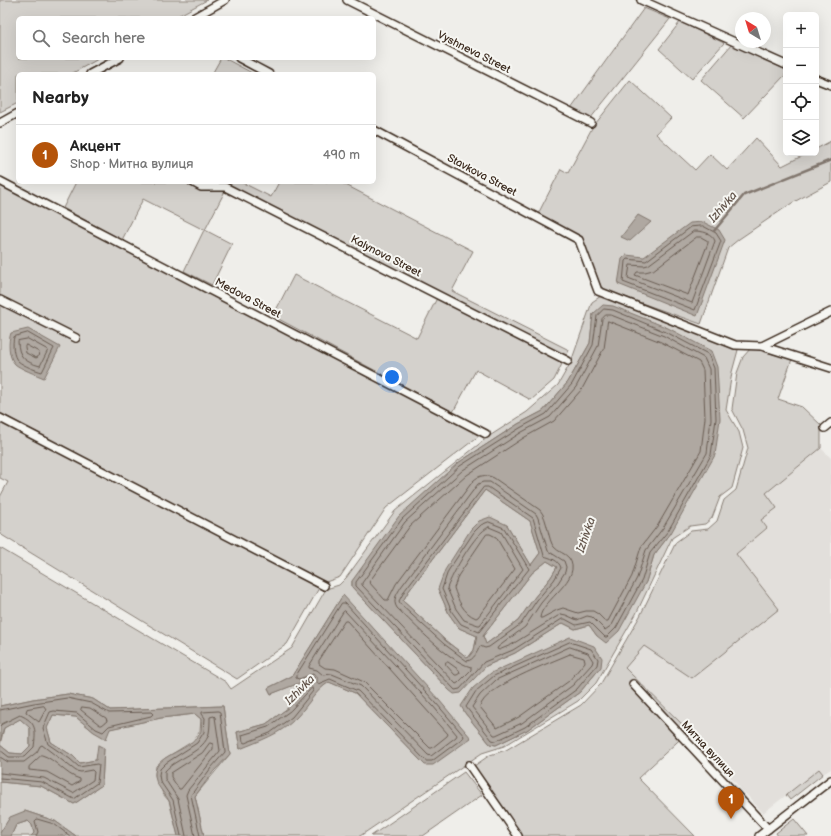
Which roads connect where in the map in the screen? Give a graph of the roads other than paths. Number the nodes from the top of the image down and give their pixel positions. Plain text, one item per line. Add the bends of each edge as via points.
1 (225, 0) edge
2 (347, 0) edge
3 (641, 0) edge
4 (197, 16) edge
5 (116, 60) edge
6 (243, 60) edge
7 (783, 64) edge
8 (94, 72) edge
9 (265, 72) edge
10 (819, 80) edge
11 (831, 85) edge
12 (16, 114) edge
13 (0, 123) edge
14 (591, 123) dead end
15 (376, 131) edge
16 (0, 181) edge
17 (196, 184) edge
18 (0, 300) edge
19 (831, 312) edge
20 (76, 338) dead end
21 (762, 346) junction
22 (568, 361) dead end
23 (831, 368) edge
24 (0, 418) edge
25 (831, 422) edge
26 (825, 428) dead end
27 (486, 434) dead end
28 (324, 586) dead end
29 (633, 684) dead end
30 (469, 765) dead end
31 (831, 780) edge
32 (768, 829) junction
33 (518, 836) edge
34 (758, 836) edge

1 - 4 street
2 - 14 street, Vyshneva Street
3 - 7 street
5 - 8 street
6 - 9 street
10 - 11 street
12 - 13 street
15 - 21 street, Stavkova Street via 579,240 598,291 735,345
16 - 27 street, Medova Street
17 - 22 street, Kalynova Street via 225,187
18 - 20 street
19 - 21 street
21 - 23 street
24 - 28 street
25 - 26 street
29 - 32 street, Митна вулиця
30 - 33 street
31 - 32 street
32 - 34 street

